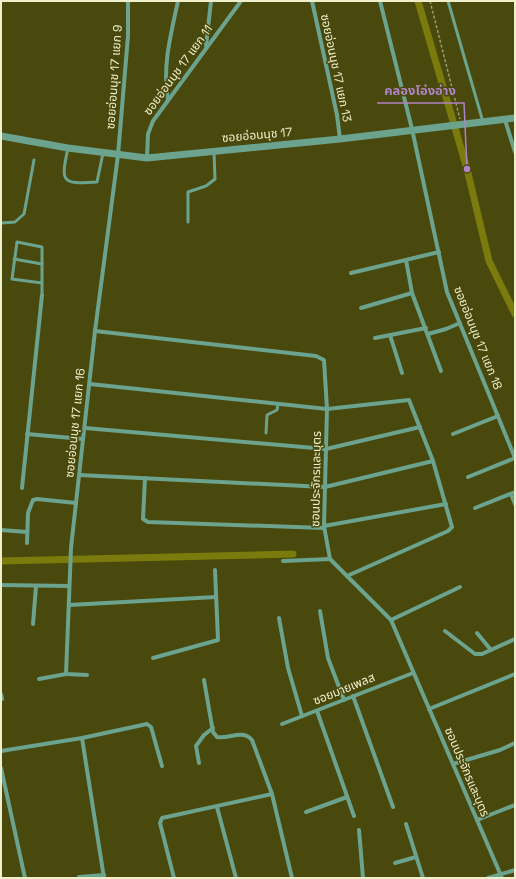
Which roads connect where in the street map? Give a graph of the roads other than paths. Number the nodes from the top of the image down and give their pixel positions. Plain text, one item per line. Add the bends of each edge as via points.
1 (128, 1) edge
2 (178, 1) edge
3 (211, 1) edge
4 (241, 1) edge
5 (312, 1) edge
6 (380, 1) edge
7 (448, 1) edge
8 (206, 46) junction
9 (168, 100) junction
10 (515, 118) edge
11 (505, 120) junction
12 (483, 122) junction
13 (412, 129) junction
14 (1, 136) edge
15 (340, 139) junction
16 (1, 140) edge
17 (68, 148) junction
18 (214, 150) junction
19 (103, 152) junction
20 (515, 152) edge
21 (118, 154) junction
22 (147, 158) junction
23 (34, 160) dead end
24 (188, 222) dead end
25 (1, 223) edge
26 (439, 252) junction
27 (14, 259) junction
28 (406, 260) junction
29 (42, 264) junction
30 (351, 273) dead end
31 (42, 283) junction
32 (412, 293) junction
33 (42, 295) joint
34 (361, 308) dead end
35 (460, 322) junction
36 (426, 328) junction
37 (96, 331) junction
38 (428, 334) junction
39 (390, 335) junction
40 (375, 338) dead end
41 (441, 371) dead end
42 (402, 373) dead end
43 (90, 384) junction
44 (278, 404) junction
45 (327, 409) junction
46 (498, 416) junction
47 (420, 427) junction
48 (85, 428) junction
49 (266, 433) dead end
50 (27, 434) junction
51 (452, 434) dead end
52 (84, 439) junction
53 (326, 449) junction
54 (515, 458) edge
55 (433, 461) junction
56 (79, 475) junction
57 (468, 477) dead end
58 (145, 478) junction
59 (325, 487) junction
60 (22, 488) dead end
61 (513, 493) edge
62 (76, 503) junction
63 (446, 504) junction
64 (515, 504) edge
65 (476, 508) dead end
66 (324, 527) junction
67 (1, 530) edge
68 (27, 532) junction
69 (27, 543) dead end
70 (330, 558) junction
71 (284, 561) dead end
72 (215, 570) dead end
73 (348, 576) junction
74 (1, 585) edge
75 (36, 586) junction
76 (69, 586) junction
77 (460, 587) dead end
78 (216, 597) junction
79 (69, 605) junction
80 (320, 612) dead end
81 (279, 618) dead end
82 (391, 620) junction
83 (33, 624) dead end
84 (445, 631) dead end
85 (476, 633) dead end
86 (515, 639) edge
87 (491, 650) junction
88 (153, 658) dead end
89 (413, 672) junction
90 (66, 674) junction
91 (515, 674) edge
92 (87, 675) dead end
93 (39, 679) dead end
94 (204, 680) dead end
95 (354, 696) junction
96 (344, 700) junction
97 (429, 709) junction
98 (317, 711) junction
99 (302, 716) junction
100 (282, 724) dead end
101 (213, 728) junction
102 (82, 738) junction
103 (515, 743) edge
104 (1, 751) edge
105 (199, 763) dead end
106 (453, 764) junction
107 (162, 766) dead end
108 (1, 768) edge
109 (272, 794) junction
110 (347, 797) junction
111 (515, 805) edge
112 (393, 806) dead end
113 (217, 807) junction
114 (306, 812) dead end
115 (354, 816) dead end
116 (477, 820) junction
117 (406, 824) dead end
118 (359, 830) dead end
119 (416, 857) junction
120 (395, 863) dead end
121 (515, 870) edge
122 (104, 876) edge
123 (501, 876) edge
124 (79, 877) edge
125 (25, 878) edge
126 (174, 878) edge
127 (236, 878) edge
128 (292, 878) edge
129 (363, 878) edge
130 (423, 878) edge
131 (488, 878) edge

1 - 21 street, ซอยอ่อนนุช 17 แยก 9 via 128,36
2 - 9 street via 168,43 165,82
3 - 8 street
4 - 8 street, ซอยอ่อนนุช 17 แยก 11
5 - 15 street, ซอยอ่อนนุช 17 แยก 13 via 338,115
6 - 13 street, ซอยอ่อนนุช 17 แยก 18
7 - 12 lane
8 - 9 street, ซอยอ่อนนุช 17 แยก 11
9 - 22 street, ซอยอ่อนนุช 17 แยก 11 via 150,126
10 - 11 street, ซอยอ่อนนุช 17
11 - 12 street, ซอยอ่อนนุช 17
11 - 20 street
12 - 13 street, ซอยอ่อนนุช 17
13 - 15 street, ซอยอ่อนนุช 17
13 - 26 street, ซอยอ่อนนุช 17 แยก 18
14 - 16 street
14 - 17 street, ซอยอ่อนนุช 17
15 - 18 street, ซอยอ่อนนุช 17
17 - 19 street, ซอยอ่อนนุช 17
17 - 19 lane via 63,172 68,182 97,182
18 - 22 street, ซอยอ่อนนุช 17
18 - 24 lane via 215,179 206,186 188,192
19 - 21 street, ซอยอ่อนนุช 17
21 - 22 street, ซอยอ่อนนุช 17
21 - 37 street, ซอยอ่อนนุช 17 แยก 16
23 - 25 lane via 24,214 15,222
26 - 28 street
26 - 35 street, ซอยอ่อนนุช 17 แยก 18 via 447,292
27 - 29 lane
27 - 29 lane via 16,242 42,247
27 - 31 lane via 12,279
28 - 30 street
28 - 32 street
29 - 31 lane
31 - 33 lane
32 - 34 street
32 - 36 street
33 - 50 street
35 - 38 street
35 - 46 street, ซอยอ่อนนุช 17 แยก 18
36 - 38 street
36 - 39 street
37 - 43 street, ซอยอ่อนนุช 17 แยก 16
37 - 45 street, ซอนประจักรและบุตร via 319,356 324,360
38 - 41 street
39 - 40 street
39 - 42 street
43 - 44 street
43 - 48 street, ซอยอ่อนนุช 17 แยก 16
44 - 45 street
44 - 49 lane via 277,410 267,415
45 - 47 street via 406,400 410,402
45 - 53 street, ซอนประจักรและบุตร
46 - 51 street
46 - 54 street, ซอยอ่อนนุช 17 แยก 18
47 - 53 street
47 - 55 street
48 - 52 street, ซอยอ่อนนุช 17 แยก 16
48 - 53 street
50 - 52 street
50 - 60 street
52 - 56 street, ซอยอ่อนนุช 17 แยก 16
53 - 59 street, ซอนประจักรและบุตร
54 - 57 street
55 - 59 street
55 - 63 street
56 - 58 street
56 - 62 street, ซอยอ่อนนุช 17 แยก 16
58 - 59 street
58 - 66 street via 143,519 148,522
59 - 66 street, ซอนประจักรและบุตร
61 - 64 street
61 - 65 street
62 - 68 street via 35,499 31,502 28,513
62 - 76 street, ซอยอ่อนนุช 17 แยก 16
63 - 66 street
63 - 73 street via 452,524 448,531
66 - 70 street, ซอนประจักรและบุตร
67 - 68 street
68 - 69 street
70 - 71 street
70 - 73 street, ซอนประจักรและบุตร
72 - 78 street
73 - 82 street, ซอนประจักรและบุตร
74 - 75 street
75 - 76 street
75 - 83 street
76 - 79 street, ซอยอ่อนนุช 17 แยก 16
77 - 82 street
78 - 79 street
78 - 88 street via 218,640
79 - 90 street, ซอยอ่อนนุช 17 แยก 16
80 - 96 street via 328,658
81 - 99 street via 288,668
82 - 89 street, ซอนประจักรและบุตร
84 - 87 street via 475,654
85 - 87 street
86 - 87 street
89 - 95 street, ซอยมายเพลส
89 - 97 street, ซอนประจักรและบุตร
90 - 92 street
90 - 93 street
91 - 97 street
94 - 101 street
95 - 96 street, ซอยมายเพลส
95 - 112 street
96 - 98 street, ซอยมายเพลส
97 - 106 street, ซอนประจักรและบุตร
98 - 99 street, ซอยมายเพลส
98 - 110 street
99 - 100 street, ซอยมายเพลส
101 - 105 street via 196,746
101 - 109 street via 217,737 221,738 248,735 260,759
102 - 104 street
102 - 107 street via 149,725
102 - 122 street
103 - 106 street
106 - 116 street, ซอนประจักรและบุตร
108 - 125 street
109 - 113 street
109 - 128 street
110 - 114 street
110 - 115 street
111 - 116 street
113 - 126 street via 162,818 160,823
113 - 127 street
116 - 123 street, ซอนประจักรและบุตร
117 - 119 street
118 - 129 street
119 - 120 street
119 - 130 street
121 - 123 street
122 - 124 street
123 - 131 street

